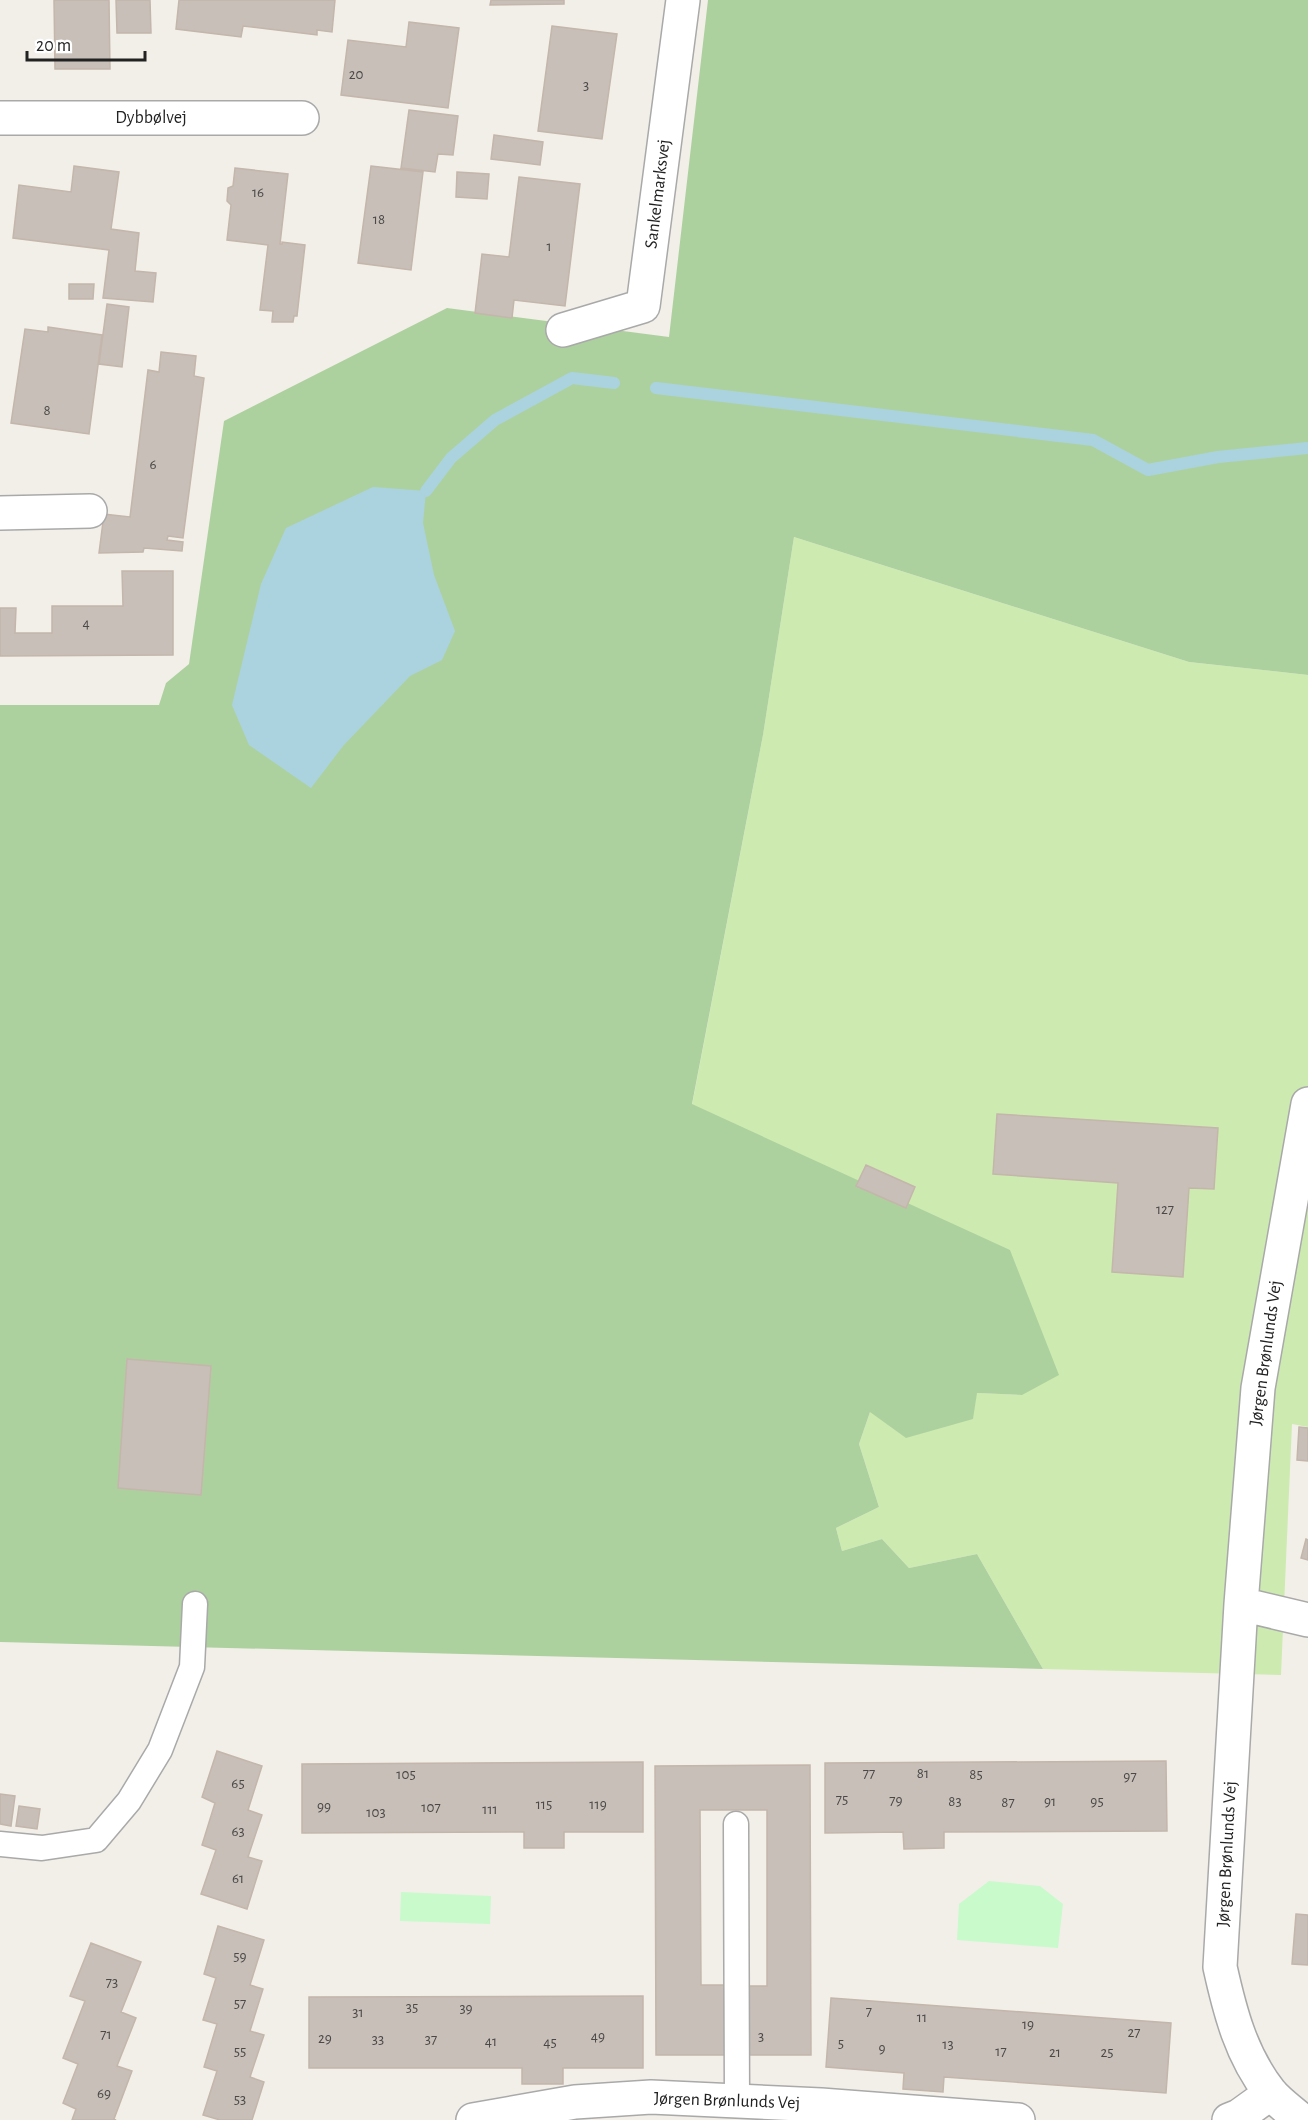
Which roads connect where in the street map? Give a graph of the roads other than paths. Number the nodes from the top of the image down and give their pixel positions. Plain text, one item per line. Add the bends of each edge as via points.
1 (683, 0) edge
2 (0, 118) edge
3 (302, 118) dead end
4 (563, 330) dead end
5 (90, 511) dead end
6 (0, 513) edge
7 (1308, 1104) edge
8 (195, 1604) dead end
9 (1241, 1604) junction
10 (1308, 1620) edge
11 (736, 1824) dead end
12 (0, 1844) edge
13 (1271, 2093) junction
14 (737, 2100) junction
15 (473, 2120) edge
16 (1018, 2120) edge
17 (1229, 2120) edge
18 (1301, 2120) edge

1 - 4 street, Sankelmarksvej via 644,306
2 - 3 street, Dybbølvej
5 - 6 street
7 - 9 street, Jørgen Brønlunds Vej via 1258,1388
8 - 12 lane via 192,1667 160,1750 129,1801 96,1840 42,1848
9 - 10 street
9 - 13 street, Jørgen Brønlunds Vej via 1220,1967 1244,2051
11 - 14 lane
13 - 17 street
13 - 18 street, Jørgen Brønlunds Vej
14 - 15 street, Jørgen Brønlunds Vej via 651,2097 575,2102
14 - 16 street, Jørgen Brønlunds Vej

